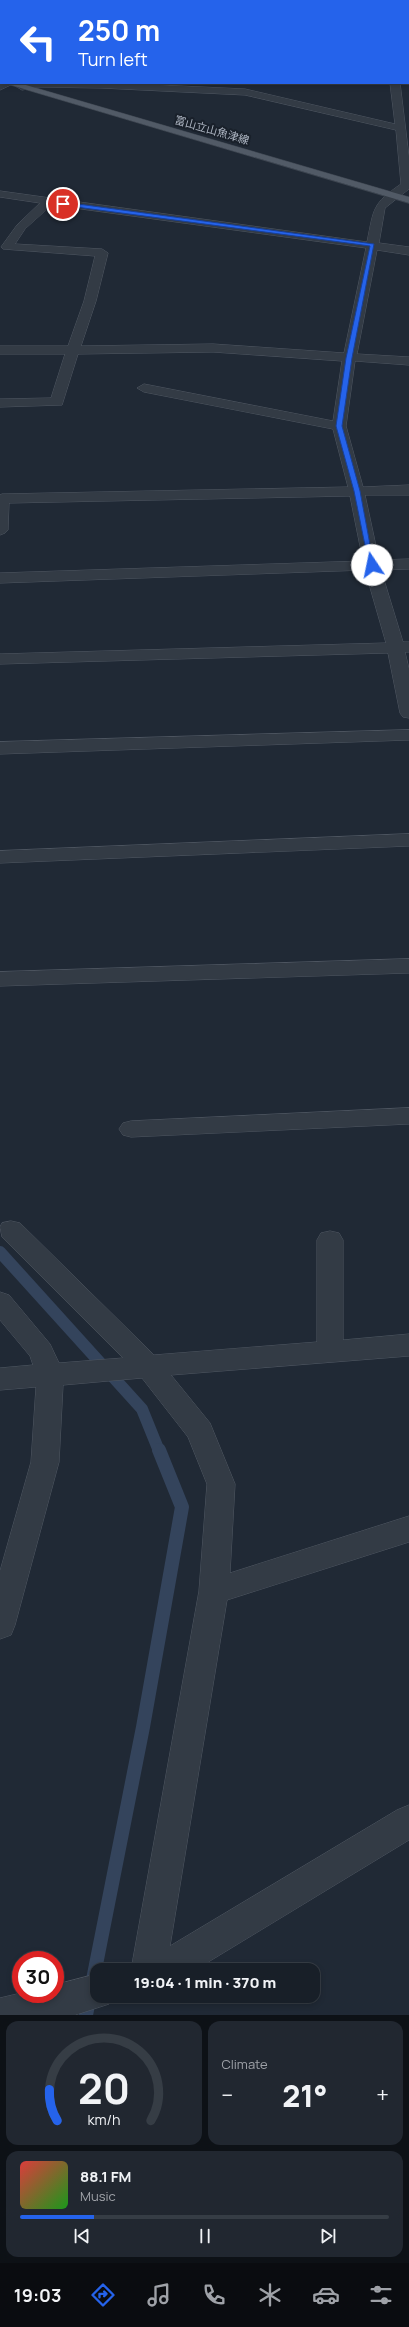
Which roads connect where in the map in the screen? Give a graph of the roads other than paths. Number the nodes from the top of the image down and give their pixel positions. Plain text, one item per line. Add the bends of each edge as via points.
1 (12, 84) edge
2 (101, 84) edge
3 (394, 84) edge
4 (154, 85) edge
5 (22, 87) junction
6 (404, 135) edge
7 (0, 194) edge
8 (392, 195) junction
9 (409, 200) edge
10 (48, 202) junction
11 (8, 226) dead end
12 (21, 227) junction
13 (373, 245) junction
14 (2, 250) edge
15 (409, 251) edge
16 (0, 350) edge
17 (73, 350) junction
18 (349, 358) junction
19 (409, 361) edge
20 (144, 388) dead end
21 (0, 403) edge
22 (339, 426) junction
23 (409, 490) edge
24 (357, 491) junction
25 (0, 530) edge
26 (409, 564) edge
27 (372, 565) junction
28 (0, 578) edge
29 (403, 648) edge
30 (0, 659) edge
31 (409, 713) edge
32 (409, 735) edge
33 (0, 748) edge
34 (409, 840) edge
35 (0, 857) edge
36 (409, 966) edge
37 (0, 978) edge
38 (409, 1116) edge
39 (131, 1129) dead end
40 (11, 1230) dead end
41 (330, 1240) dead end
42 (0, 1302) edge
43 (409, 1345) edge
44 (330, 1351) junction
45 (142, 1367) junction
46 (62, 1373) junction
47 (0, 1379) edge
48 (409, 1529) edge
49 (214, 1591) junction
50 (0, 1625) edge
51 (409, 1821) edge
52 (149, 1963) edge
53 (174, 1963) edge
54 (81, 1996) edge
55 (3, 2015) edge

1 - 5 main road, 富山立山魚津線
2 - 4 street
2 - 5 street via 38,84
3 - 6 street
4 - 6 street via 245,92 384,126
5 - 8 main road, 富山立山魚津線
6 - 8 street via 407,185
7 - 10 street
8 - 9 main road, 富山立山魚津線
8 - 13 street via 380,207
10 - 12 street
10 - 13 street
11 - 12 street
12 - 14 street
13 - 15 street
13 - 18 street
14 - 17 street via 102,253 90,301
16 - 17 street
17 - 18 street via 213,348
17 - 21 street via 57,402
18 - 19 street
18 - 22 street
20 - 22 street
22 - 24 street
23 - 24 street
24 - 25 street via 2,499
24 - 27 street
26 - 27 street
27 - 28 street
27 - 29 street
29 - 30 street
29 - 31 street
32 - 33 street
34 - 35 street
36 - 37 street
38 - 39 street
40 - 45 street
41 - 44 street
42 - 46 street
43 - 44 street
44 - 45 street
45 - 46 street
45 - 49 street via 200,1431 221,1484
46 - 47 street
46 - 50 street via 45,1462
48 - 49 street
49 - 52 street
51 - 53 street
54 - 55 street

